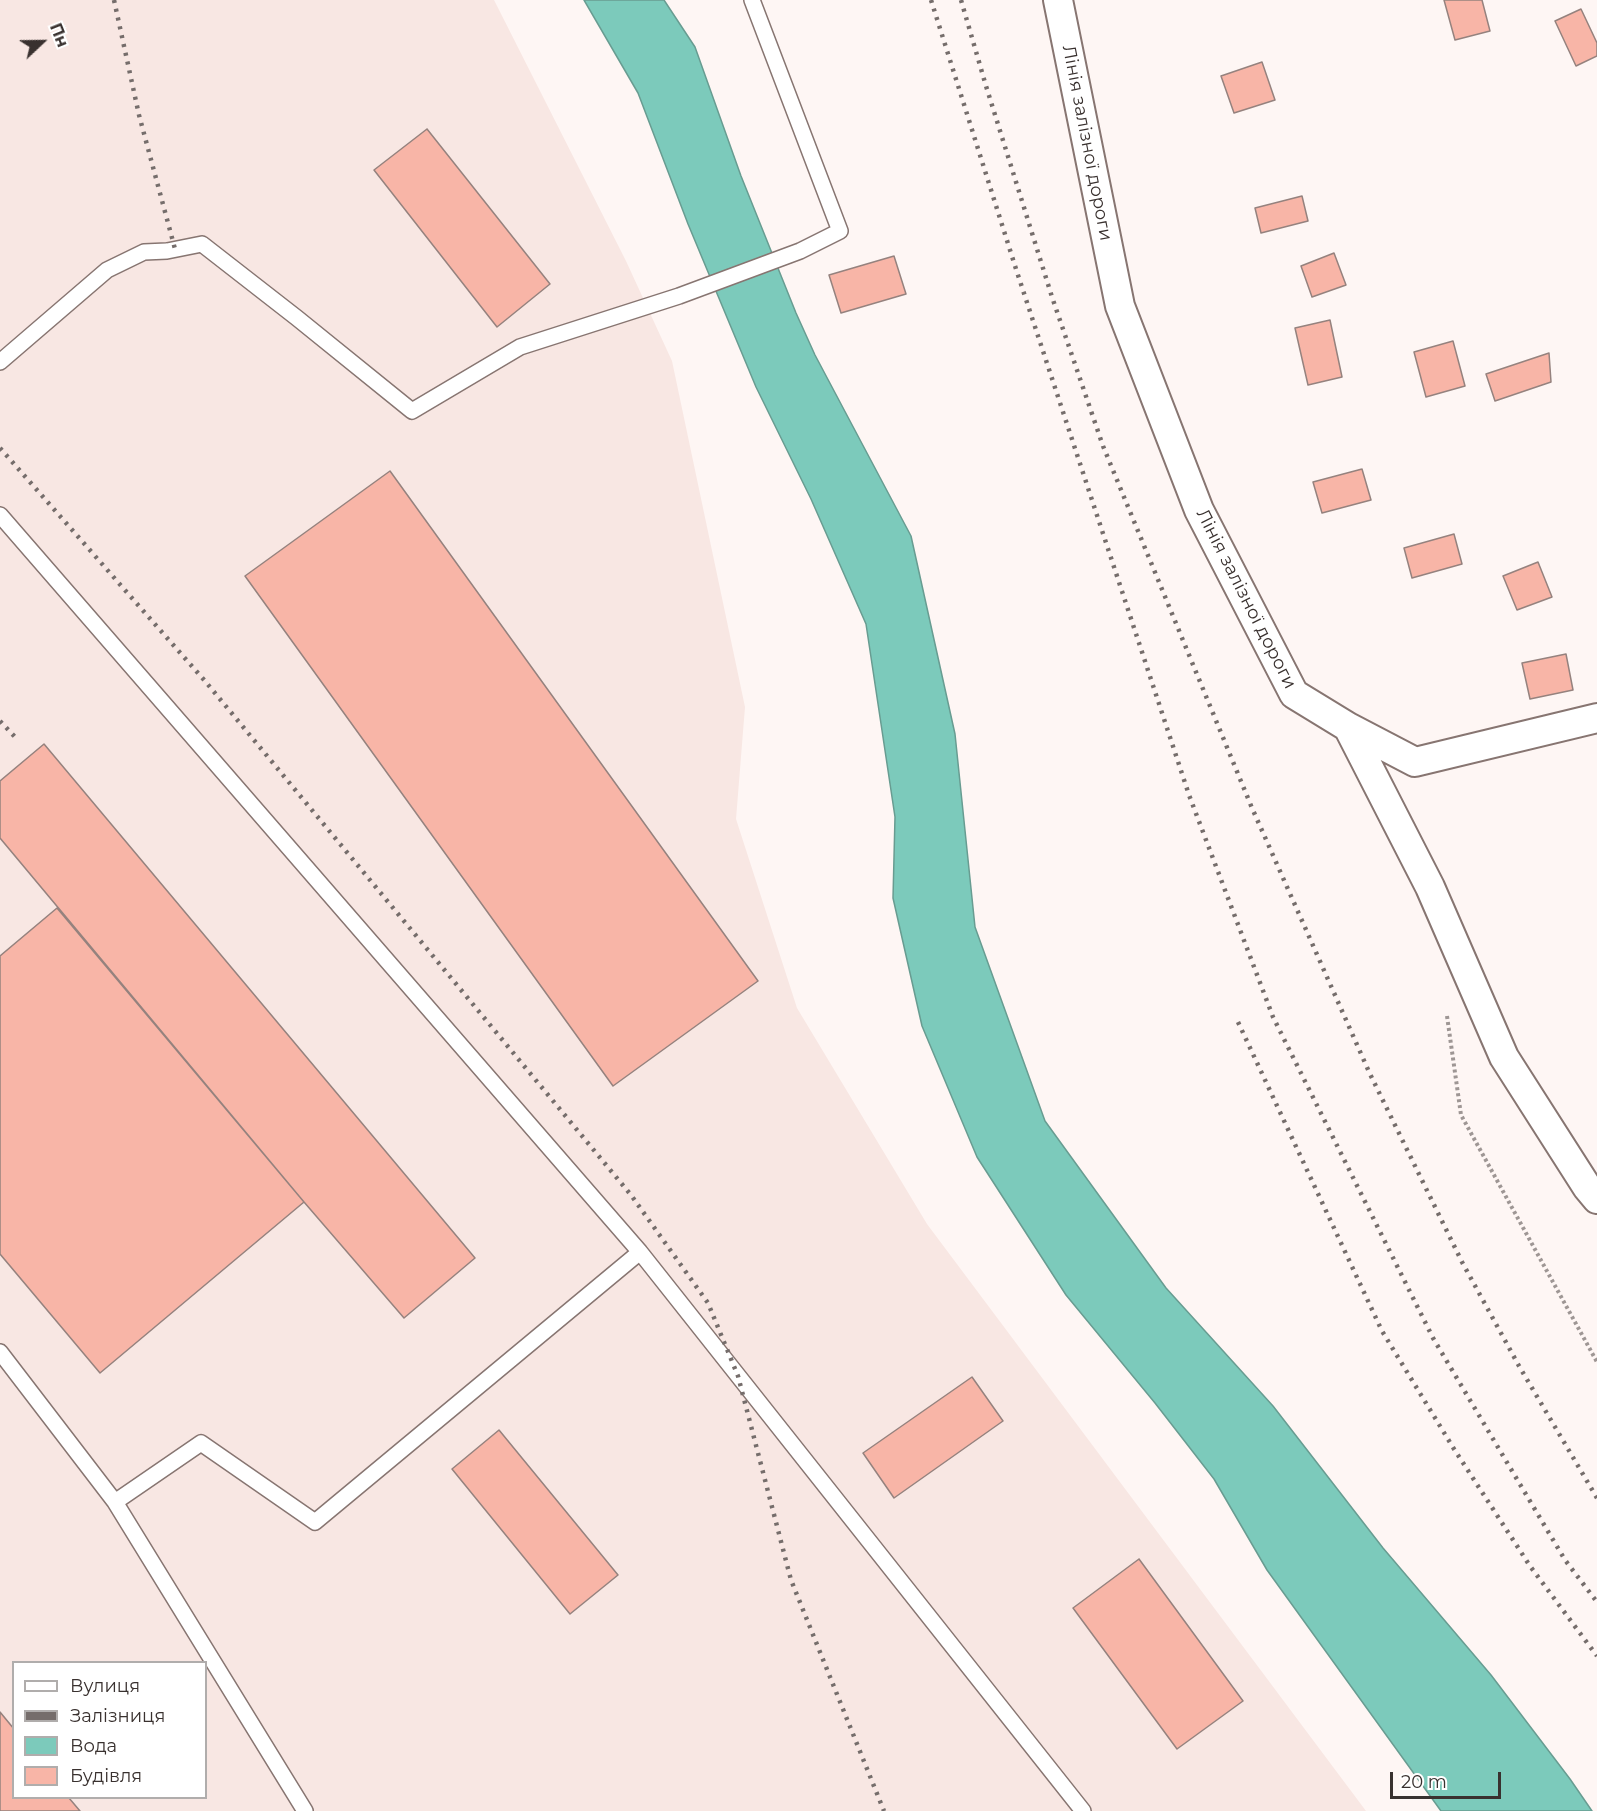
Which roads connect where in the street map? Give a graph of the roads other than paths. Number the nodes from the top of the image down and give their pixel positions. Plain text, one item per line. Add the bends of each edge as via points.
1 (752, 0) edge
2 (1058, 0) edge
3 (0, 362) edge
4 (0, 515) edge
5 (1597, 718) edge
6 (1348, 727) junction
7 (1597, 1198) edge
8 (640, 1252) junction
9 (0, 1352) edge
10 (115, 1502) junction
11 (305, 1811) edge
12 (1083, 1811) edge

1 - 3 lane via 840,231 800,251 679,296 520,347 412,411 202,244 144,252 107,270
2 - 6 street, Лінія залізної дороги via 1120,306 1199,510 1294,694
4 - 8 lane
5 - 6 street, Лінія залізної дороги via 1415,762
6 - 7 street via 1430,887 1504,1057
8 - 10 lane via 315,1522 201,1443
8 - 12 lane
9 - 10 lane
10 - 11 lane

